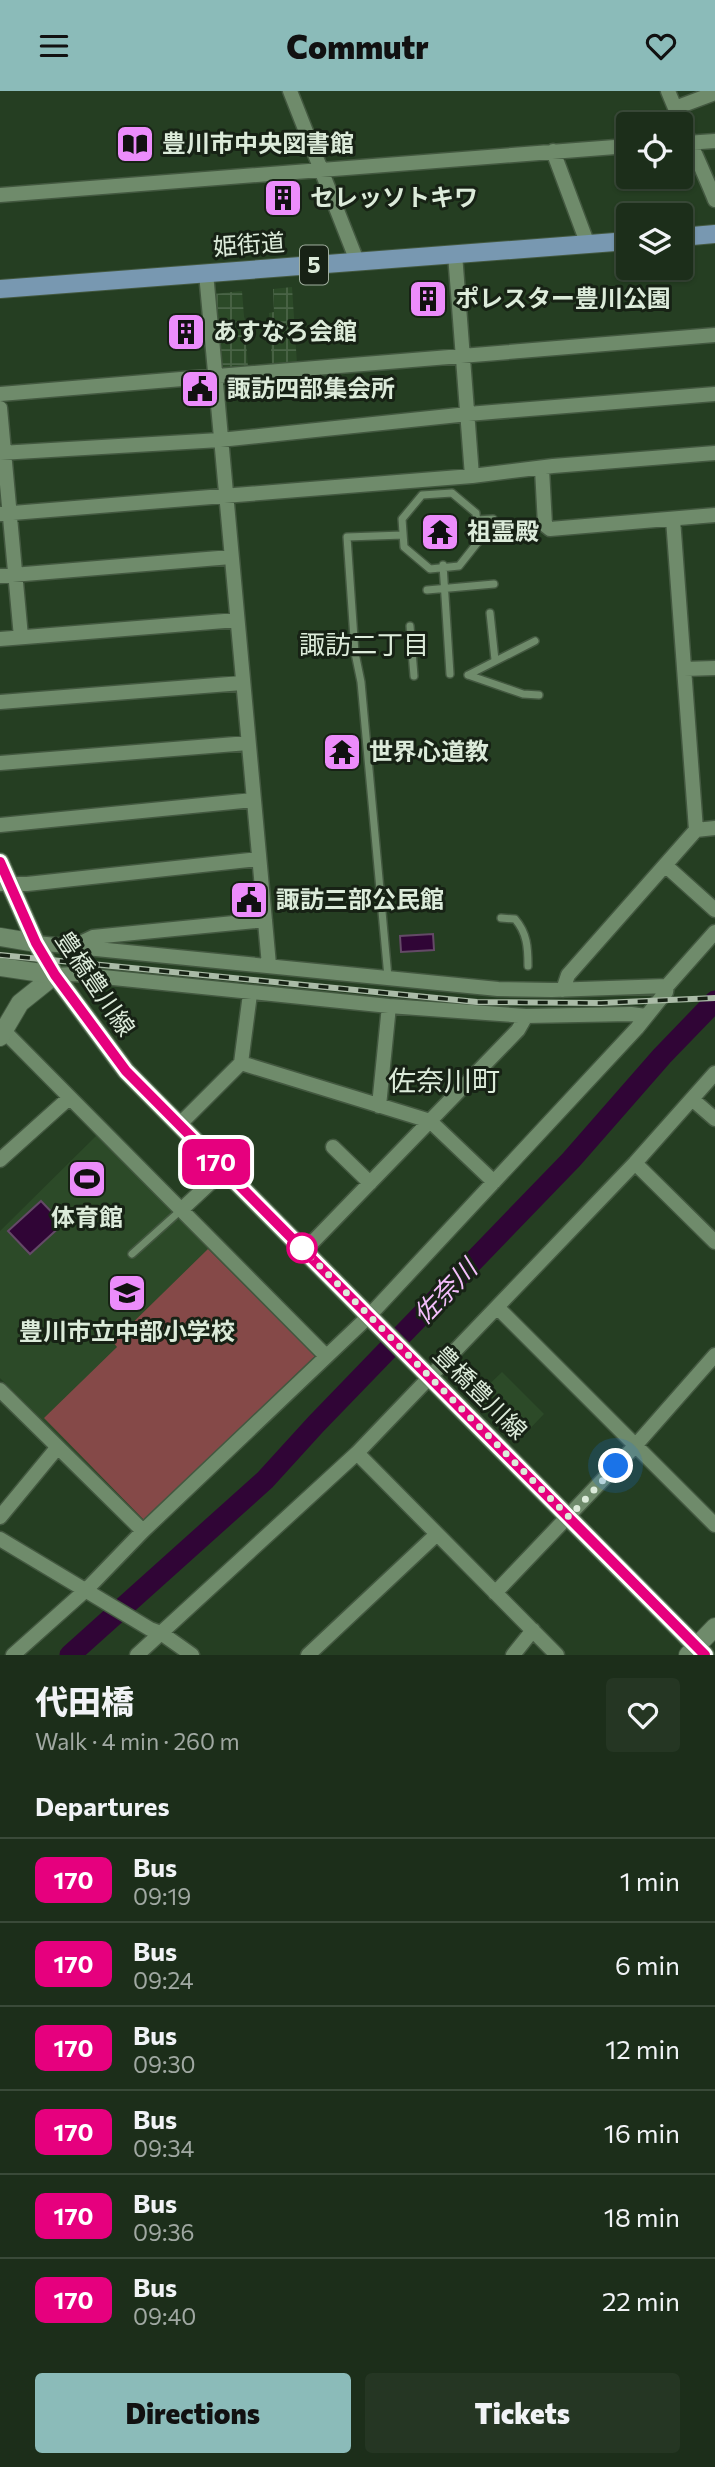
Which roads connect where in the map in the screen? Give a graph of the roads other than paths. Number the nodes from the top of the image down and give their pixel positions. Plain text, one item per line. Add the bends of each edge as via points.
1 (290, 91) edge
2 (668, 91) edge
3 (715, 93) edge
4 (675, 108) junction
5 (676, 112) edge
6 (715, 141) edge
7 (693, 143) edge
8 (616, 147) edge
9 (553, 151) junction
10 (693, 157) edge
11 (321, 170) junction
12 (0, 195) edge
13 (715, 200) edge
14 (715, 234) edge
15 (693, 236) edge
16 (616, 242) edge
17 (588, 245) junction
18 (455, 254) junction
19 (357, 261) junction
20 (206, 273) junction
21 (0, 289) edge
22 (715, 335) edge
23 (462, 356) junction
24 (215, 376) junction
25 (0, 394) edge
26 (715, 394) edge
27 (0, 408) edge
28 (468, 414) junction
29 (220, 440) junction
30 (2, 453) edge
31 (715, 453) edge
32 (542, 469) junction
33 (472, 476) junction
34 (226, 495) junction
35 (5, 513) edge
36 (715, 515) edge
37 (493, 519) dead end
38 (673, 519) junction
39 (476, 526) junction
40 (403, 535) junction
41 (230, 557) junction
42 (443, 566) junction
43 (7, 576) edge
44 (494, 584) dead end
45 (445, 589) junction
46 (427, 590) dead end
47 (490, 613) dead end
48 (236, 620) junction
49 (410, 626) dead end
50 (21, 637) junction
51 (0, 639) edge
52 (535, 641) dead end
53 (495, 660) junction
54 (715, 667) edge
55 (684, 669) junction
56 (450, 674) dead end
57 (414, 676) dead end
58 (243, 683) junction
59 (539, 695) dead end
60 (0, 702) edge
61 (248, 743) junction
62 (0, 763) edge
63 (253, 800) junction
64 (0, 825) edge
65 (715, 828) edge
66 (696, 830) junction
67 (259, 859) junction
68 (0, 862) edge
69 (665, 865) junction
70 (5, 884) edge
71 (715, 910) edge
72 (501, 918) dead end
73 (265, 920) junction
74 (715, 932) edge
75 (0, 937) edge
76 (36, 943) junction
77 (71, 948) junction
78 (269, 965) junction
79 (528, 966) dead end
80 (0, 967) edge
81 (55, 975) junction
82 (388, 977) junction
83 (667, 986) junction
84 (563, 990) junction
85 (250, 993) junction
86 (389, 1006) junction
87 (526, 1016) junction
88 (646, 1016) junction
89 (2, 1034) edge
90 (241, 1063) junction
91 (715, 1073) edge
92 (69, 1098) junction
93 (692, 1099) junction
94 (379, 1106) junction
95 (715, 1119) edge
96 (430, 1121) junction
97 (179, 1125) junction
98 (333, 1147) dead end
99 (0, 1160) edge
100 (635, 1163) junction
101 (223, 1170) junction
102 (494, 1182) junction
103 (370, 1183) junction
104 (181, 1210) junction
105 (715, 1242) edge
106 (304, 1251) junction
107 (132, 1254) dead end
108 (498, 1308) junction
109 (374, 1321) junction
110 (715, 1355) edge
111 (326, 1356) junction
112 (424, 1372) junction
113 (0, 1390) edge
114 (635, 1446) junction
115 (57, 1448) junction
116 (357, 1453) junction
117 (0, 1517) edge
118 (569, 1517) junction
119 (715, 1525) edge
120 (143, 1531) junction
121 (438, 1534) junction
122 (0, 1539) edge
123 (90, 1592) junction
124 (495, 1593) junction
125 (715, 1627) edge
126 (533, 1630) junction
127 (155, 1631) junction
128 (697, 1652) edge
129 (13, 1655) edge
130 (137, 1655) edge
131 (192, 1655) edge
132 (309, 1655) edge
133 (513, 1655) edge
134 (558, 1655) edge

1 - 11 street
2 - 4 street
3 - 4 street
4 - 5 street
6 - 7 street
8 - 9 street
9 - 11 street
9 - 17 street
10 - 13 street
11 - 12 street
11 - 19 street
14 - 15 main road
16 - 17 main road, 姫街道 / 5
17 - 18 main road, 姫街道 / 5
18 - 19 main road, 姫街道 / 5
18 - 23 street
19 - 20 main road, 姫街道 / 5
20 - 21 main road, 姫街道 / 5
20 - 24 street
22 - 23 street
23 - 24 street
23 - 28 street
24 - 25 street
24 - 29 street
26 - 28 street
27 - 30 street
28 - 29 street
28 - 33 street
29 - 30 street
29 - 34 street
30 - 35 street
31 - 32 street
32 - 33 street
32 - 38 street via 545,525 550,529
33 - 34 street
34 - 35 street
34 - 41 street
35 - 43 street
36 - 38 street
37 - 39 lane
38 - 55 street
39 - 40 lane via 476,513 452,493 422,495 402,519
39 - 42 lane via 478,543 459,566
40 - 42 lane via 404,547 430,569
40 - 82 lane via 347,537
41 - 43 street
41 - 48 street
42 - 45 lane
43 - 50 street
44 - 45 lane
45 - 46 lane
45 - 56 lane
47 - 53 lane
48 - 50 street
48 - 58 street
49 - 57 lane
50 - 51 street
52 - 53 lane
53 - 59 lane via 468,675
54 - 55 street
55 - 66 street
58 - 60 street
58 - 61 street
61 - 62 street
61 - 63 street
63 - 64 street
63 - 67 street
65 - 66 street
66 - 69 street
67 - 70 street
67 - 73 street
68 - 70 main road, 豊橋豊川線
69 - 71 street
69 - 84 street via 568,975
70 - 76 main road, 豊橋豊川線
72 - 79 lane via 515,919 523,928
73 - 77 street via 93,937
73 - 78 street
74 - 83 street
75 - 76 main road
76 - 77 street
76 - 81 main road, 豊橋豊川線
77 - 78 street
78 - 82 street
80 - 81 main road
81 - 85 street
81 - 89 main road via 20,1003
81 - 97 main road, 豊橋豊川線 via 126,1071
82 - 84 street
83 - 84 street
83 - 88 street
85 - 86 street
85 - 90 street
86 - 87 street
86 - 94 street
87 - 88 street
87 - 96 street via 518,1030
88 - 102 street
89 - 92 street
90 - 94 street
90 - 97 street
91 - 93 street
92 - 99 street
92 - 104 street
93 - 95 street
93 - 100 street
94 - 96 street
96 - 102 street
96 - 103 street
97 - 101 main road, 豊橋豊川線
98 - 103 street
100 - 105 street
100 - 108 street
101 - 104 street
101 - 106 main road, 豊橋豊川線
102 - 109 street
103 - 106 street
104 - 107 lane
104 - 111 street
106 - 109 main road, 豊橋豊川線
108 - 112 street
108 - 114 street
109 - 111 street
109 - 112 main road, 豊橋豊川線
110 - 114 street
111 - 120 street
112 - 116 street
112 - 118 main road, 豊橋豊川線
113 - 115 street
114 - 118 street
114 - 119 street
115 - 117 street
115 - 120 street
116 - 121 street
116 - 127 street
118 - 124 street
118 - 128 main road, 豊橋豊川線
120 - 123 street
121 - 124 street
121 - 132 street
122 - 123 street
123 - 127 street
123 - 129 street
124 - 126 street
125 - 128 main road
126 - 133 street
126 - 134 street
127 - 130 street
127 - 131 street

